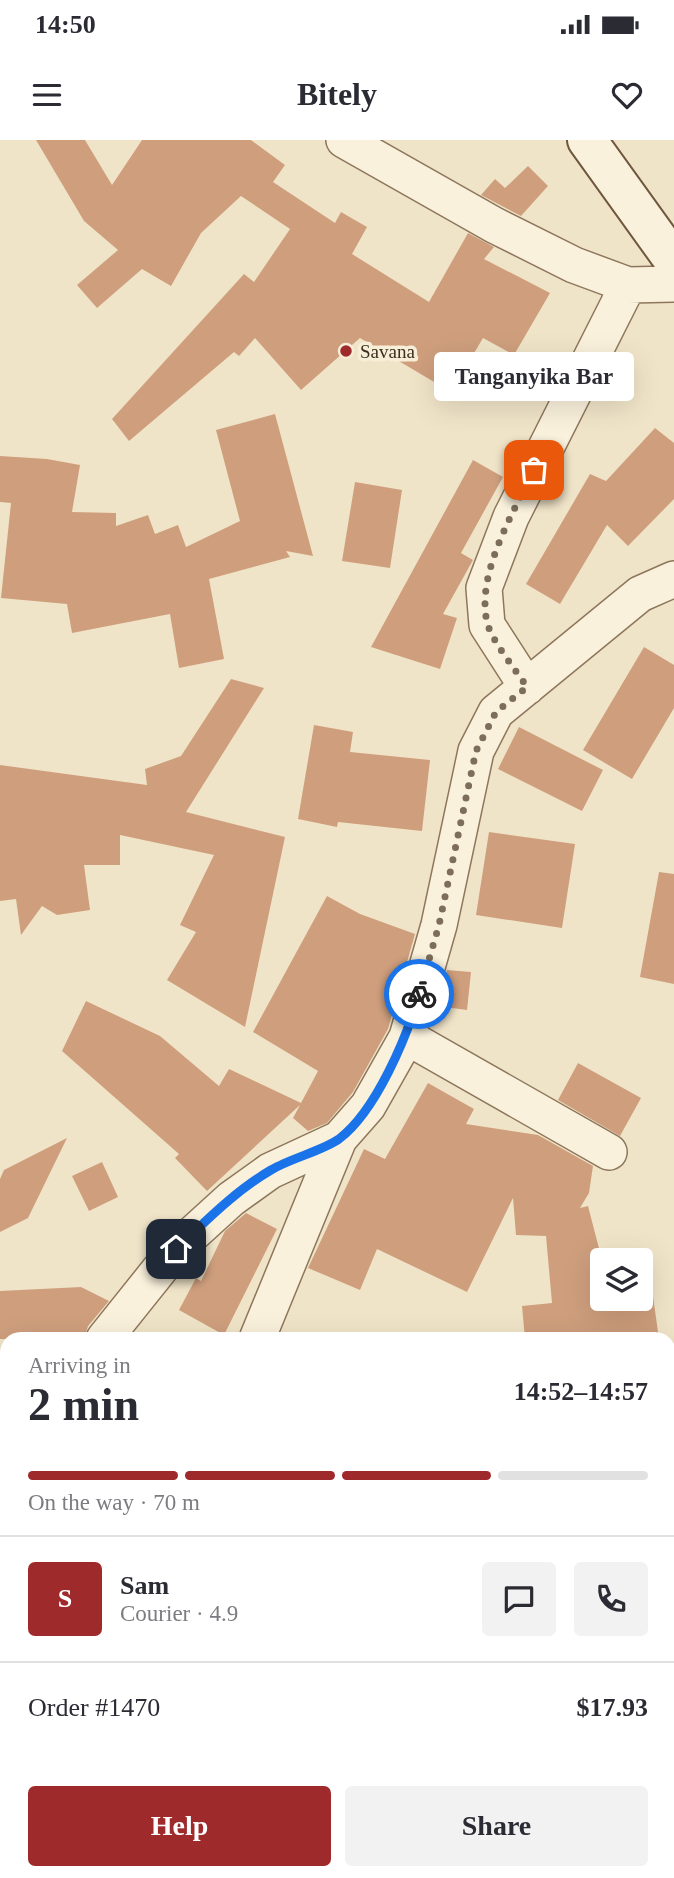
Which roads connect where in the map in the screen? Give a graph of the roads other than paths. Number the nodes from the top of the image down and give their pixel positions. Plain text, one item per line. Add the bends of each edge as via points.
1 (344, 140) edge
2 (587, 140) edge
3 (673, 264) edge
4 (628, 285) junction
5 (674, 579) edge
6 (527, 687) junction
7 (407, 1037) junction
8 (339, 1139) junction
9 (608, 1152) dead end
10 (110, 1332) edge
11 (260, 1332) edge

1 - 4 street via 494,225 574,265
2 - 3 street
3 - 4 street
4 - 6 street via 511,517 484,588 487,625
5 - 6 street via 640,594
6 - 7 street via 496,712 476,751 439,925
7 - 8 street via 368,1106
7 - 9 street
8 - 10 street via 270,1171 231,1199 176,1249
8 - 11 street

